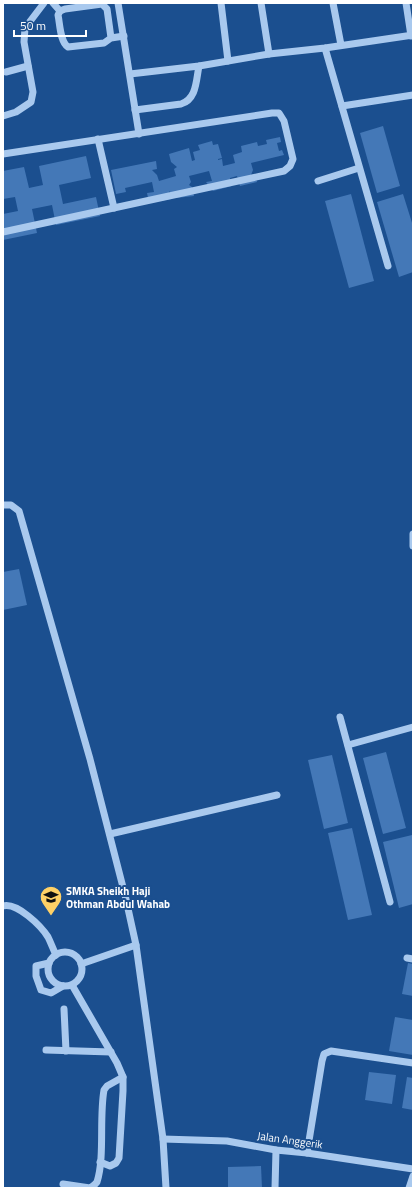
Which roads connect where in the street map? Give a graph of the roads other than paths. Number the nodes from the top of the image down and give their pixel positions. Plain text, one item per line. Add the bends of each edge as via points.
1 (44, 3) edge
2 (52, 3) edge
3 (118, 3) edge
4 (221, 3) edge
5 (261, 3) edge
6 (333, 3) edge
7 (406, 3) edge
8 (60, 11) junction
9 (412, 35) edge
10 (124, 36) junction
11 (111, 38) junction
12 (341, 45) junction
13 (325, 48) junction
14 (269, 54) junction
15 (228, 61) junction
16 (28, 66) junction
17 (199, 66) junction
18 (6, 72) dead end
19 (130, 74) junction
20 (413, 95) edge
21 (342, 106) junction
22 (135, 110) junction
23 (3, 116) edge
24 (139, 134) junction
25 (98, 139) junction
26 (3, 154) edge
27 (359, 168) junction
28 (318, 181) dead end
29 (114, 208) junction
30 (3, 232) edge
31 (388, 266) dead end
32 (7, 505) edge
33 (413, 534) edge
34 (413, 546) edge
35 (340, 717) dead end
36 (413, 728) edge
37 (348, 745) junction
38 (276, 795) dead end
39 (110, 834) junction
40 (390, 902) dead end
41 (3, 906) edge
42 (136, 945) junction
43 (56, 954) junction
44 (49, 963) junction
45 (81, 964) junction
46 (72, 985) junction
47 (63, 986) junction
48 (64, 1009) dead end
49 (46, 1050) dead end
50 (66, 1051) junction
51 (111, 1052) junction
52 (413, 1063) edge
53 (123, 1077) junction
54 (163, 1139) junction
55 (276, 1150) junction
56 (307, 1153) junction
57 (100, 1162) junction
58 (413, 1169) edge
59 (413, 1176) edge
60 (63, 1184) dead end
61 (166, 1188) edge
62 (276, 1188) edge
63 (409, 1188) edge

1 - 16 street via 25,28 24,42
2 - 8 street
3 - 10 street
4 - 15 street
5 - 14 street
6 - 12 street
7 - 9 street
8 - 11 street via 102,4 107,10
8 - 11 street via 58,15 63,41 68,48 104,43
9 - 12 street
10 - 11 street
10 - 19 street
12 - 13 street
13 - 14 street
13 - 21 street
14 - 15 street
15 - 17 street
16 - 18 street
16 - 23 street via 33,92 31,102 16,112
17 - 19 street
17 - 22 street via 193,95 188,102
19 - 22 street
20 - 21 street
21 - 27 street
22 - 24 street
24 - 25 street
24 - 29 street via 272,112 279,113 284,121 293,159 284,171
25 - 26 street
25 - 29 street
27 - 28 street
27 - 31 street
29 - 30 street
32 - 39 street via 19,511
33 - 34 street
35 - 37 street
36 - 37 street
37 - 40 street
38 - 39 street
39 - 42 street
41 - 43 street via 16,908 30,918 47,937
42 - 45 street
42 - 54 street
43 - 44 street
43 - 45 street via 71,953
44 - 47 street via 48,973 54,982
44 - 47 street via 36,966 36,976 41,990 51,993
45 - 46 street via 82,972
46 - 47 street
46 - 51 street
48 - 50 street
49 - 50 street
50 - 51 street
51 - 53 street
52 - 56 street via 331,1051 324,1054
53 - 57 street via 104,1090
53 - 57 street via 119,1158 110,1166
54 - 55 street, Jalan Anggerik via 227,1141
54 - 61 street
55 - 56 street, Jalan Anggerik
55 - 62 street
56 - 58 street, Jalan Anggerik
57 - 60 street via 94,1186 90,1188
59 - 63 street

